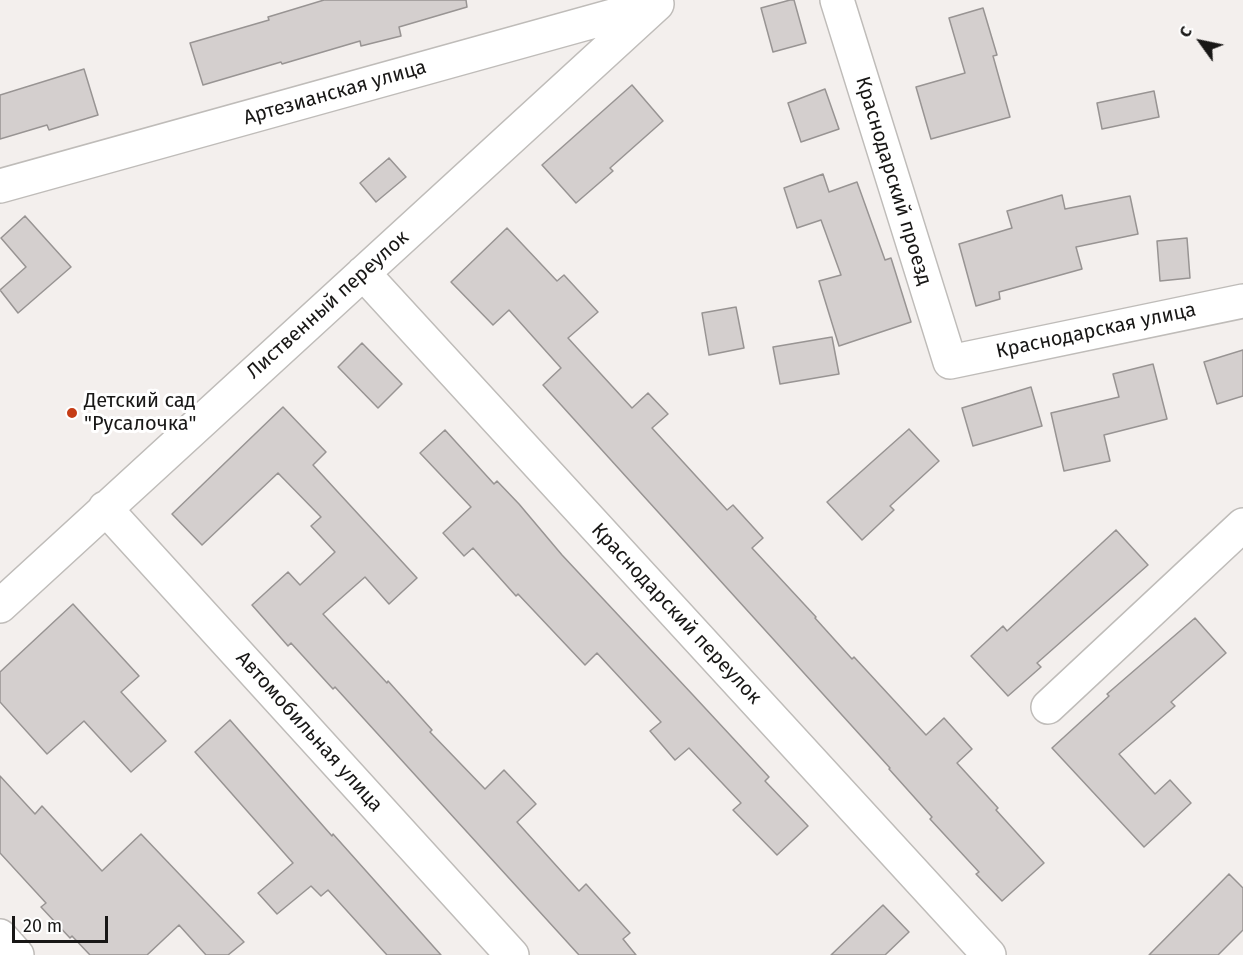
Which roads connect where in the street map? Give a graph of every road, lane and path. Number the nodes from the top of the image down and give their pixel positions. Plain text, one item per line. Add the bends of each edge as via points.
1 (837, 0) edge
2 (664, 2) edge
3 (0, 186) edge
4 (363, 273) junction
5 (1243, 301) edge
6 (950, 362) joint
7 (105, 508) junction
8 (1243, 525) edge
9 (0, 606) edge
10 (1048, 707) dead end
11 (0, 936) edge
12 (17, 955) edge
13 (512, 955) edge
14 (989, 955) edge

1 - 6 street, Краснодарский проезд
2 - 3 street, Артезианская улица
2 - 4 street, Лиственный переулок
4 - 7 street, Лиственный переулок
4 - 14 street, Краснодарский переулок
5 - 6 street, Краснодарская улица
7 - 9 street, Лиственный переулок
7 - 13 street, Автомобильная улица
8 - 10 street
11 - 12 street

